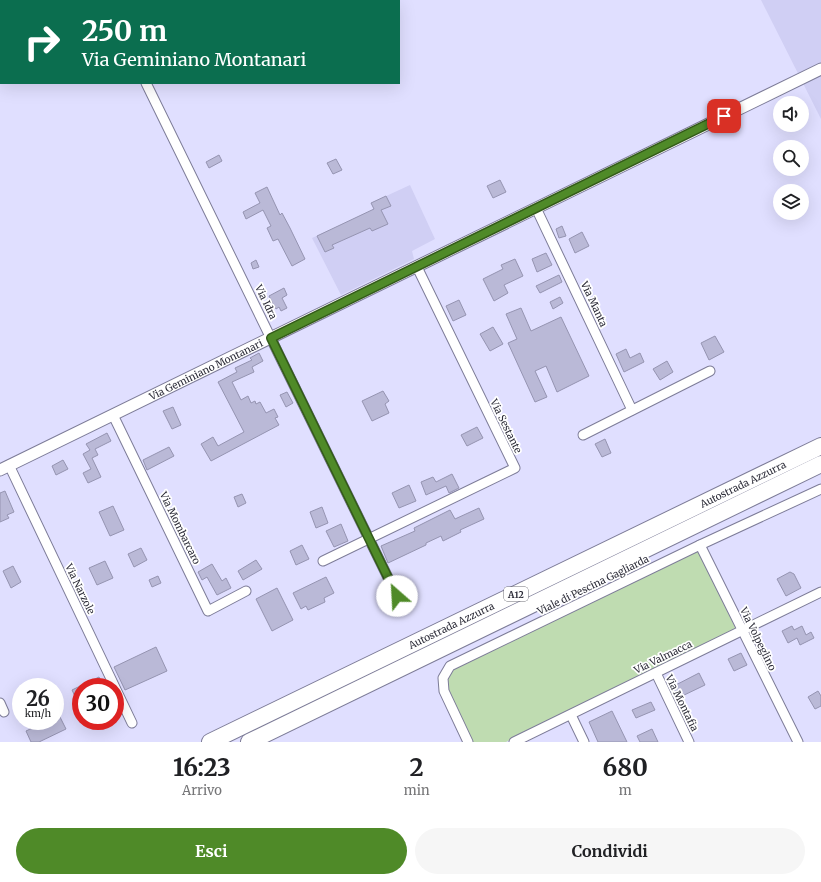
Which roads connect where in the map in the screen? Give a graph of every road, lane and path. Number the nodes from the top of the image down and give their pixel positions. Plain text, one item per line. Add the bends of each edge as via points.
1 (821, 68) edge
2 (146, 84) edge
3 (536, 208) junction
4 (416, 267) junction
5 (271, 338) junction
6 (710, 371) dead end
7 (632, 410) junction
8 (113, 415) junction
9 (584, 434) dead end
10 (821, 446) edge
11 (821, 464) edge
12 (4, 468) edge
13 (821, 489) edge
14 (368, 538) junction
15 (700, 545) junction
16 (323, 561) dead end
17 (246, 591) dead end
18 (821, 592) edge
19 (397, 596) dead end
20 (742, 630) junction
21 (656, 673) junction
22 (0, 703) edge
23 (4, 712) dead end
24 (571, 715) junction
25 (132, 722) dead end
26 (210, 742) edge
27 (249, 742) edge
28 (468, 742) edge
29 (514, 742) edge
30 (584, 742) edge
31 (689, 742) edge
32 (798, 742) edge

1 - 3 street, Via Geminiano Montanari
2 - 5 street, Via Idra
3 - 4 street, Via Geminiano Montanari
3 - 7 street, Via Manta
4 - 5 street, Via Geminiano Montanari
4 - 14 street, Via Sestante via 515,468
5 - 8 street, Via Geminiano Montanari
5 - 14 street, Via Idra
6 - 7 street
7 - 9 street
8 - 12 street, Via Geminiano Montanari
8 - 17 street, Via Mombarcaro via 208,611
10 - 26 highway, Autostrada Azzurra / A12
11 - 27 highway, Autostrada Azzurra / A12
12 - 25 street, Via Narzole
13 - 15 street, Viale di Pescina Gagliarda
14 - 16 street, Via Sestante
14 - 19 street, Via Idra
15 - 20 street, Via Volpeglino
15 - 28 street, Viale di Pescina Gagliarda via 450,666 443,678 444,691
18 - 20 street, Via Valmacca
20 - 21 street, Via Valmacca
20 - 32 street, Via Volpeglino
21 - 24 street, Via Valmacca
21 - 31 street, Via Montafia
22 - 23 street
24 - 29 street, Via Valmacca
24 - 30 street

